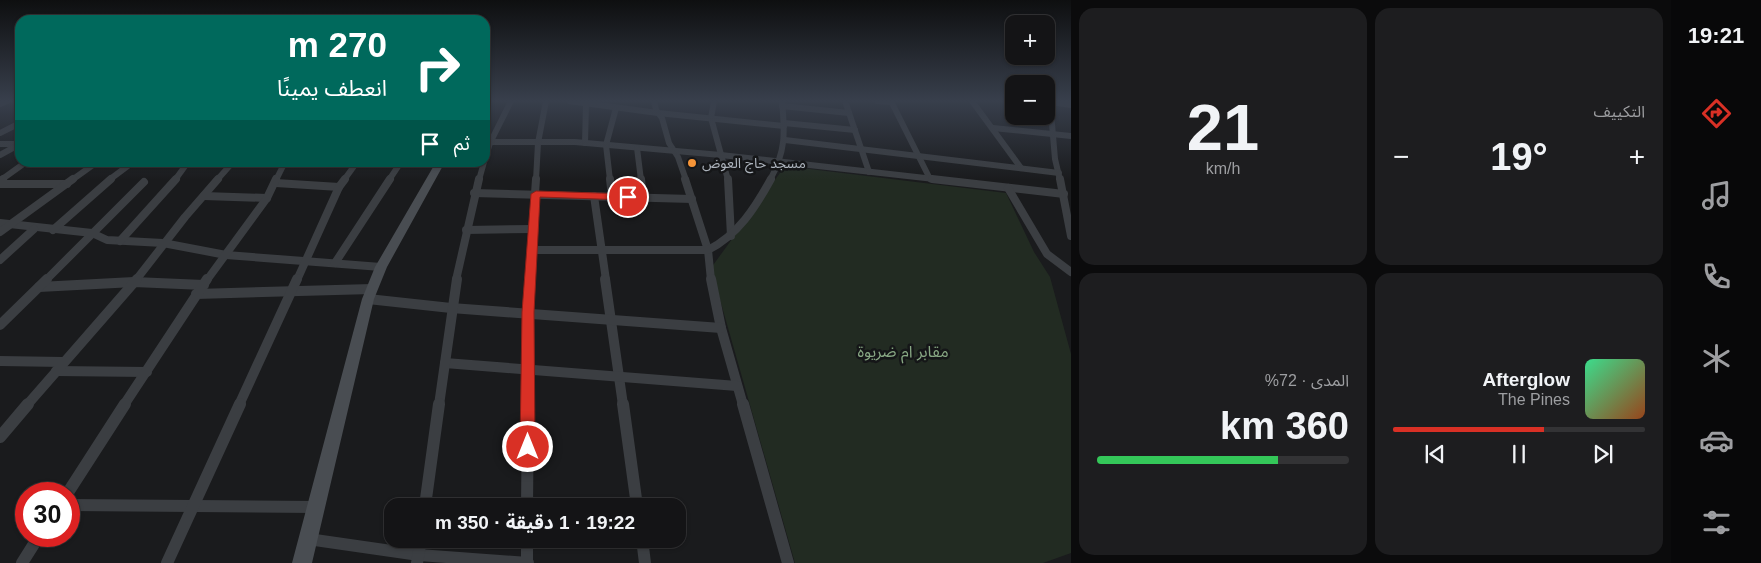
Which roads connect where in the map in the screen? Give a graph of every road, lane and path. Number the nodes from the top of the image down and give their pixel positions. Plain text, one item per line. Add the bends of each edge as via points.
1 (11, 127) edge
2 (497, 127) edge
3 (541, 127) edge
4 (585, 127) edge
5 (611, 127) edge
6 (665, 127) edge
7 (713, 127) edge
8 (784, 127) edge
9 (816, 127) edge
10 (904, 127) edge
11 (1052, 127) edge
12 (992, 128) joint
13 (855, 130) joint
14 (0, 133) edge
15 (1053, 133) junction
16 (1071, 136) edge
17 (490, 139) edge
18 (785, 140) junction
19 (490, 143) edge
20 (538, 143) junction
21 (585, 143) junction
22 (0, 144) edge
23 (15, 144) edge
24 (606, 144) junction
25 (15, 147) edge
26 (637, 148) junction
27 (861, 149) junction
28 (673, 152) junction
29 (0, 155) edge
30 (721, 156) junction
31 (918, 156) junction
32 (778, 163) junction
33 (20, 167) edge
34 (90, 167) edge
35 (126, 167) edge
36 (185, 167) edge
37 (229, 167) edge
38 (283, 167) edge
39 (353, 167) edge
40 (398, 167) edge
41 (438, 167) edge
42 (482, 167) edge
43 (1021, 168) junction
44 (869, 172) junction
45 (1059, 174) junction
46 (1071, 178) edge
47 (930, 179) junction
48 (0, 182) edge
49 (144, 182) dead end
50 (276, 183) junction
51 (67, 184) junction
52 (339, 187) junction
53 (1008, 188) junction
54 (474, 193) junction
55 (536, 194) junction
56 (1064, 194) junction
57 (204, 196) junction
58 (594, 196) junction
59 (612, 197) junction
60 (267, 198) junction
61 (643, 198) junction
62 (692, 199) junction
63 (0, 224) edge
64 (9, 225) junction
65 (34, 228) junction
66 (533, 229) junction
67 (53, 230) junction
68 (466, 230) junction
69 (0, 232) edge
70 (92, 233) junction
71 (731, 236) junction
72 (1071, 236) edge
73 (120, 241) junction
74 (163, 243) junction
75 (531, 250) junction
76 (602, 250) junction
77 (708, 250) junction
78 (226, 255) junction
79 (0, 260) edge
80 (304, 262) junction
81 (335, 263) junction
82 (381, 267) junction
83 (1071, 272) edge
84 (134, 282) junction
85 (204, 285) junction
86 (39, 287) junction
87 (290, 292) junction
88 (196, 294) junction
89 (370, 294) junction
90 (451, 308) junction
91 (528, 312) junction
92 (612, 320) junction
93 (0, 325) edge
94 (721, 328) junction
95 (0, 361) edge
96 (64, 362) junction
97 (444, 363) junction
98 (528, 368) junction
99 (56, 371) junction
100 (147, 372) junction
101 (619, 376) junction
102 (737, 386) junction
103 (0, 438) edge
104 (75, 482) edge
105 (426, 498) edge
106 (527, 498) edge
107 (636, 498) edge
108 (80, 505) edge
109 (193, 506) junction
110 (316, 507) junction
111 (308, 538) junction
112 (33, 547) edge
113 (527, 548) edge
114 (643, 548) edge
115 (418, 559) edge
116 (22, 563) edge
117 (167, 563) edge
118 (302, 563) edge
119 (527, 563) edge
120 (645, 563) edge
121 (788, 563) edge

1 - 14 street
2 - 17 street
3 - 20 street
4 - 21 street
5 - 24 street
6 - 28 street
7 - 30 street
8 - 18 street
9 - 13 street
10 - 31 street
11 - 15 street
12 - 15 street
12 - 43 street
13 - 27 street
15 - 16 street
15 - 45 street via 1054,159
18 - 27 street
18 - 32 street
19 - 20 street
20 - 21 street
20 - 55 street
21 - 24 street
22 - 23 street
24 - 26 street
24 - 59 street
25 - 29 street
26 - 28 street
26 - 61 street
27 - 31 street
27 - 44 street
28 - 30 street
28 - 62 street via 677,155
30 - 32 street
30 - 71 street via 728,180
31 - 43 street
31 - 47 street
32 - 44 street
32 - 71 street via 762,195
33 - 48 street
34 - 51 street
35 - 67 street
36 - 73 street
37 - 57 street
38 - 50 street
39 - 52 street
40 - 81 street
41 - 82 street
42 - 54 street
43 - 45 street
44 - 47 street
45 - 46 street
45 - 56 street
47 - 53 street
48 - 51 street
49 - 70 street
50 - 52 street
50 - 60 street
51 - 64 street
52 - 80 street
53 - 56 street
53 - 83 street via 1047,254
54 - 55 street
54 - 68 street
55 - 58 street
55 - 66 street
56 - 72 street
57 - 60 street
57 - 74 street
58 - 59 street
58 - 76 street
59 - 61 street
60 - 78 street
61 - 62 street
62 - 77 street
63 - 64 street
64 - 65 street
64 - 69 street
65 - 67 street
65 - 79 street
66 - 68 street
66 - 75 street
67 - 70 street
68 - 90 street
70 - 73 street via 107,240
70 - 86 street
71 - 77 street
73 - 74 street
74 - 78 street
74 - 84 street
75 - 76 street
75 - 91 street
76 - 77 street
76 - 92 street
77 - 94 street
78 - 80 street
78 - 85 street
80 - 81 street
80 - 87 street
81 - 82 street
82 - 89 street
84 - 85 street
84 - 86 street
84 - 96 street
85 - 88 street
86 - 93 street
87 - 88 street
87 - 89 street
87 - 109 street
88 - 100 street
89 - 90 street
89 - 110 street
90 - 91 street
90 - 97 street
91 - 92 street
91 - 98 street
92 - 94 street
92 - 101 street
94 - 102 street
95 - 96 street
96 - 99 street
97 - 98 street
97 - 105 street
98 - 101 street
98 - 106 street
99 - 100 street
99 - 103 street
100 - 104 street
101 - 102 street
101 - 107 street
102 - 121 street
108 - 109 street
109 - 110 street
109 - 117 street
110 - 111 street
111 - 115 street
111 - 118 street
112 - 116 street
113 - 119 street
114 - 120 street
115 - 119 street

